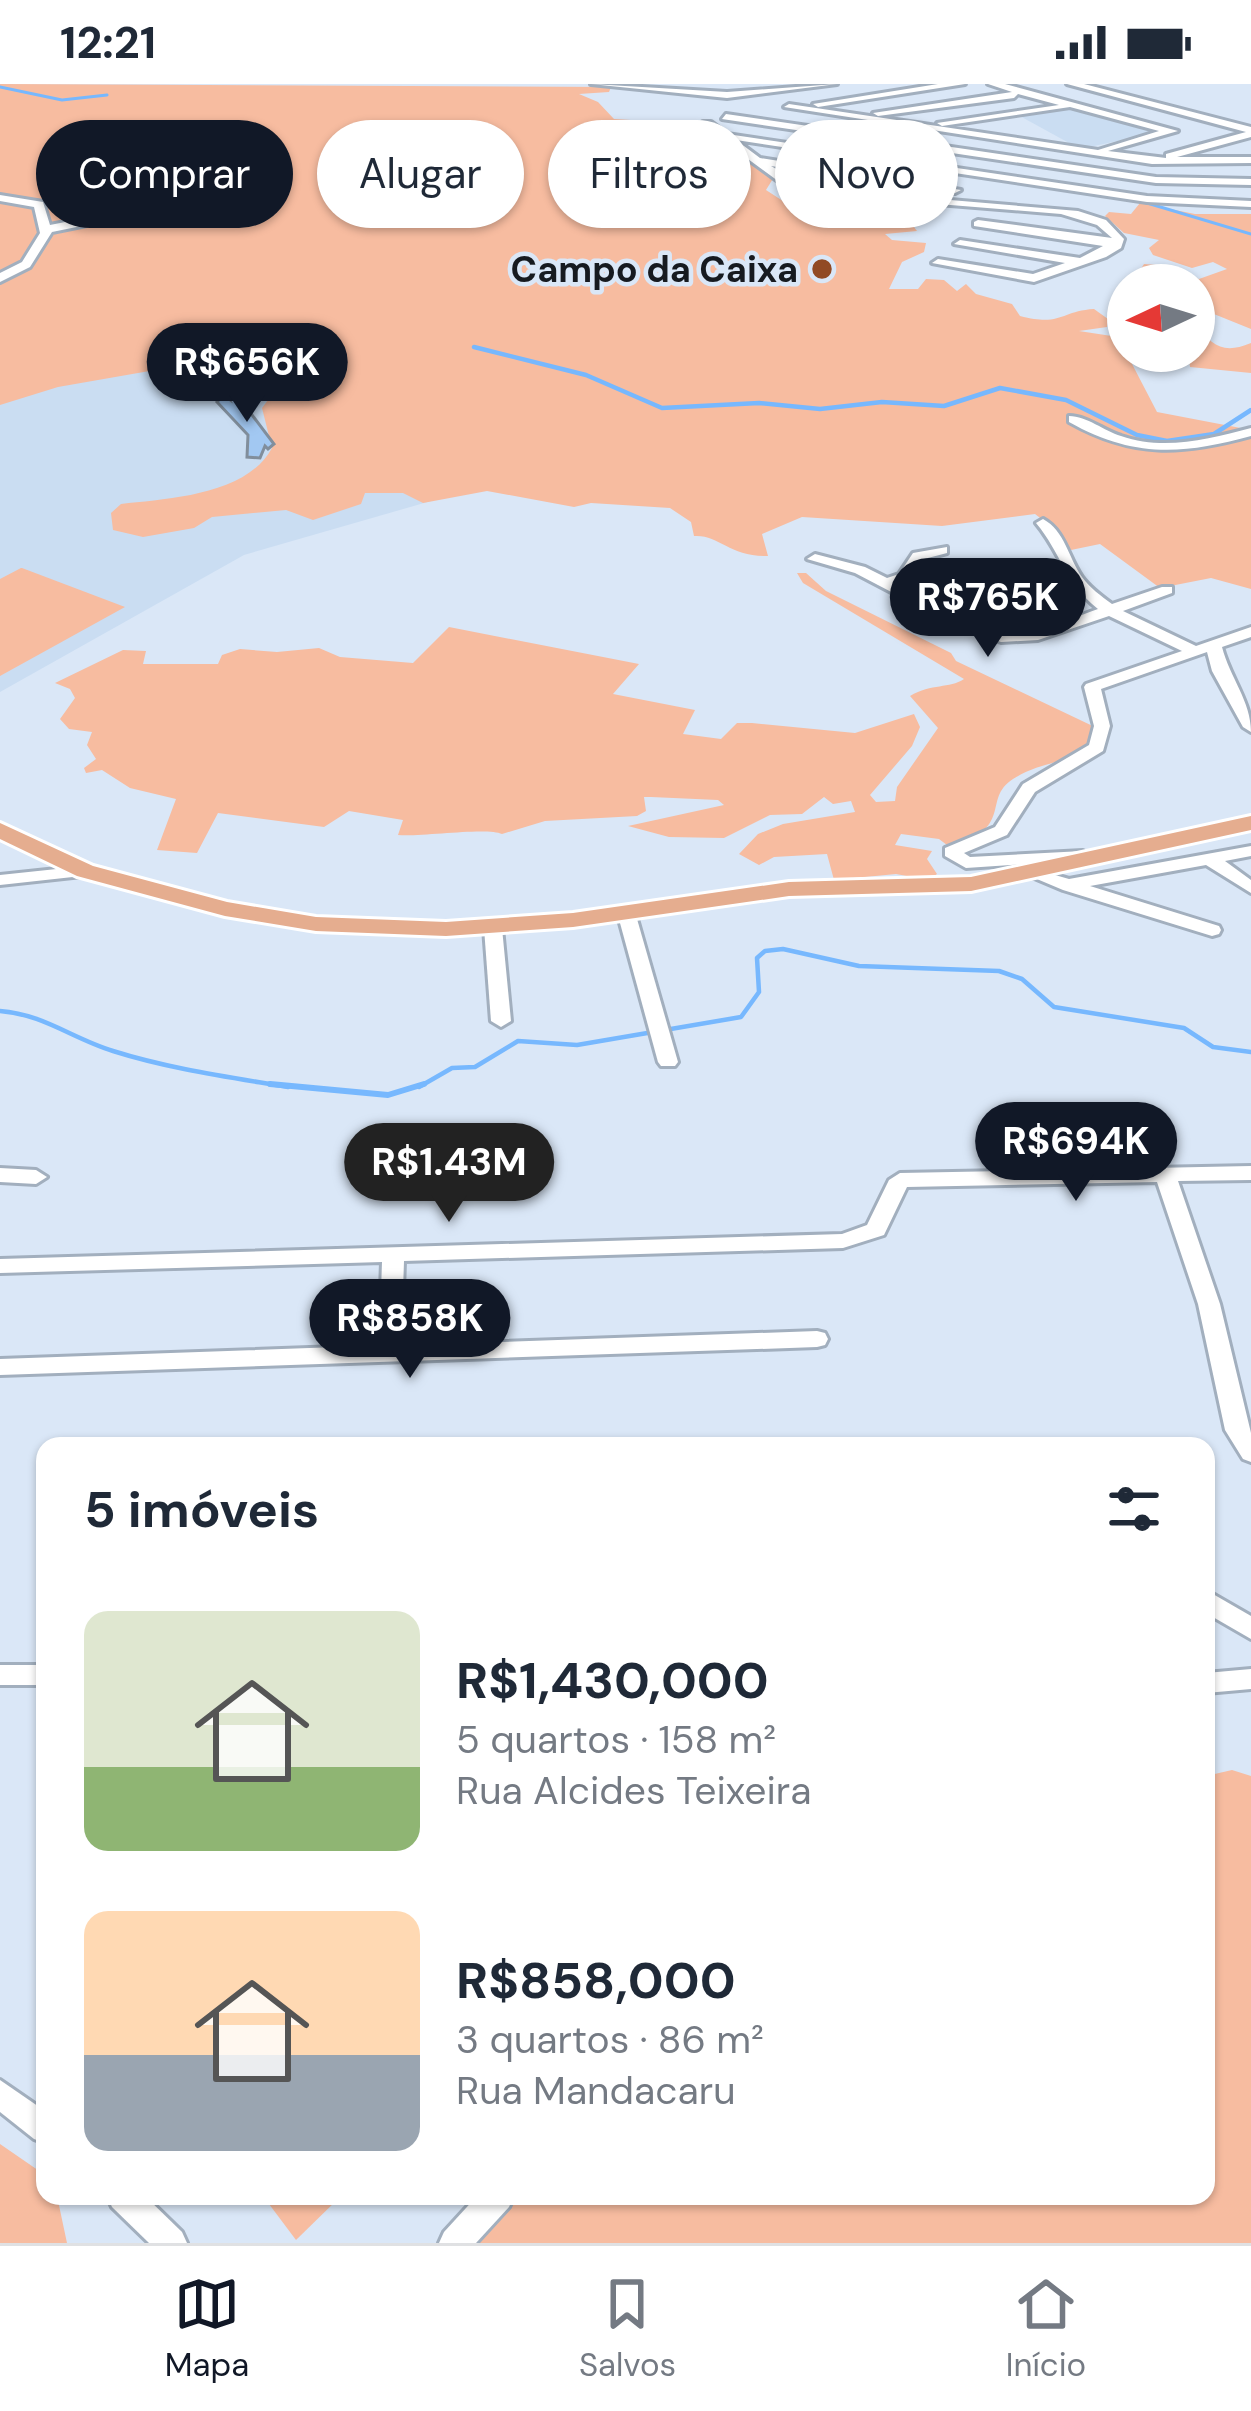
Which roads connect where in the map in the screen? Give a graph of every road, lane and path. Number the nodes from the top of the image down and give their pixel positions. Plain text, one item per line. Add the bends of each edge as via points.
1 (596, 84) edge
2 (832, 84) edge
3 (960, 84) edge
4 (993, 84) edge
5 (1072, 84) edge
6 (948, 85) edge
7 (1029, 93) junction
8 (1077, 105) junction
9 (789, 107) junction
10 (726, 117) junction
11 (854, 117) junction
12 (1213, 119) junction
13 (718, 120) edge
14 (873, 120) edge
15 (958, 121) edge
16 (1173, 131) junction
17 (1251, 132) edge
18 (958, 133) edge
19 (751, 139) edge
20 (1005, 140) junction
21 (1090, 152) junction
22 (751, 155) edge
23 (989, 155) junction
24 (1251, 160) edge
25 (760, 161) junction
26 (1152, 161) junction
27 (972, 172) junction
28 (1138, 178) junction
29 (1024, 180) junction
30 (1251, 182) edge
31 (1075, 189) junction
32 (1121, 196) junction
33 (4, 198) edge
34 (1002, 202) junction
35 (1251, 204) edge
36 (978, 224) junction
37 (55, 228) edge
38 (45, 230) junction
39 (960, 244) junction
40 (1117, 245) junction
41 (1082, 262) junction
42 (0, 278) edge
43 (1074, 419) dead end
44 (1251, 432) edge
45 (1042, 523) dead end
46 (942, 550) dead end
47 (815, 559) dead end
48 (889, 583) junction
49 (1166, 590) dead end
50 (1114, 610) junction
51 (1251, 632) edge
52 (1213, 644) junction
53 (1193, 650) junction
54 (1251, 727) edge
55 (1251, 823) edge
56 (0, 830) edge
57 (1251, 850) edge
58 (1121, 854) junction
59 (1211, 860) junction
60 (85, 871) junction
61 (1034, 874) junction
62 (0, 880) edge
63 (1068, 885) junction
64 (1251, 887) edge
65 (626, 912) junction
66 (493, 928) junction
67 (1212, 930) dead end
68 (501, 1021) dead end
69 (668, 1063) dead end
70 (1251, 1173) edge
71 (1165, 1174) junction
72 (0, 1175) edge
73 (36, 1178) dead end
74 (393, 1256) junction
75 (0, 1266) edge
76 (818, 1340) dead end
77 (373, 1352) junction
78 (0, 1367) edge
79 (1251, 1454) edge
80 (1215, 1606) edge
81 (1251, 1629) edge
82 (36, 1675) edge
83 (0, 1676) edge
84 (1251, 1679) edge
85 (1215, 1681) edge
86 (0, 2094) edge
87 (36, 2122) edge
88 (132, 2205) edge
89 (490, 2205) edge
90 (171, 2243) edge
91 (455, 2243) edge

1 - 2 street via 728,95
3 - 6 street
4 - 7 street
5 - 12 street
6 - 9 street
7 - 8 street
7 - 11 street
8 - 15 street
8 - 16 street
9 - 10 street
9 - 11 street
10 - 13 street
10 - 23 street
11 - 14 street
12 - 16 street
12 - 17 street
16 - 21 street
17 - 26 street
18 - 20 street
19 - 27 street
20 - 21 street
20 - 23 street
21 - 26 street
22 - 25 street
23 - 27 street
23 - 28 street
24 - 26 street
25 - 34 street
25 - 34 street via 819,194
26 - 28 street
27 - 29 street
28 - 30 street
28 - 32 street
29 - 31 street
29 - 34 street
31 - 32 street
31 - 34 street via 1061,202
32 - 35 street
33 - 38 street via 39,204
34 - 36 street
34 - 40 street via 1091,218 1113,229
36 - 39 street
36 - 40 street
37 - 38 street
38 - 42 street via 38,252
39 - 41 street
39 - 41 street via 938,263 1034,278
40 - 41 street
43 - 44 street via 1128,446
45 - 50 street via 1079,584
46 - 48 street via 918,556 905,577
47 - 48 street
48 - 50 street via 1001,637 1038,635
49 - 50 street
50 - 53 street
51 - 52 street
52 - 53 street
52 - 54 street
53 - 58 street via 1092,687 1102,727 1097,747 1029,788 1001,831 951,852 981,863
55 - 58 main road
56 - 60 main road
57 - 59 street
58 - 61 main road
59 - 63 street
59 - 64 street
60 - 62 street
60 - 66 main road via 272,919
61 - 63 street
61 - 65 main road via 941,887 742,893
63 - 67 street
65 - 66 main road
65 - 69 street
66 - 68 street
70 - 71 street
71 - 74 street via 900,1180 876,1230 844,1241
71 - 79 street
72 - 73 street
74 - 75 street
74 - 77 street via 392,1320
76 - 77 street
77 - 78 street
80 - 81 street
82 - 83 street
84 - 85 street
86 - 87 street
88 - 90 street
89 - 91 street

